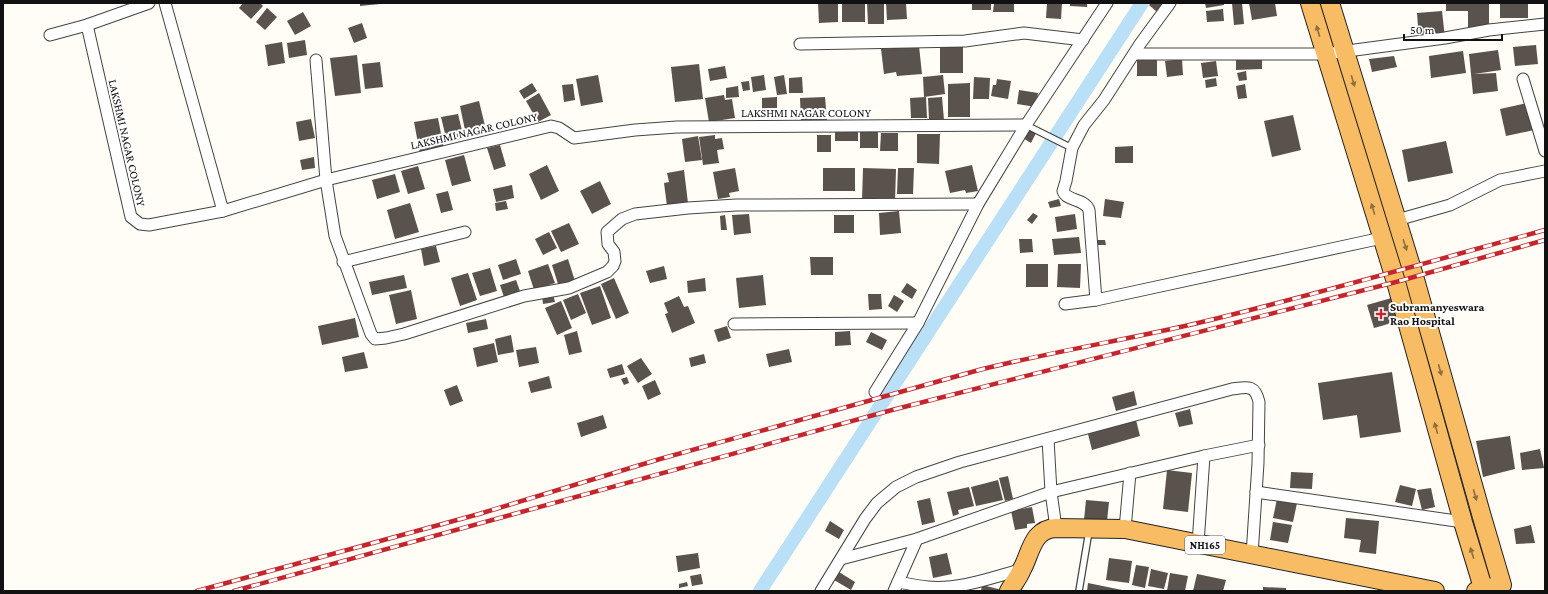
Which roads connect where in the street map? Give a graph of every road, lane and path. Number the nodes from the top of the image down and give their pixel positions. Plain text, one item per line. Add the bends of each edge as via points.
1 (149, 3) edge
2 (165, 3) edge
3 (1107, 3) edge
4 (1170, 3) edge
5 (1310, 3) edge
6 (1330, 3) edge
7 (1545, 24) edge
8 (87, 25) junction
9 (50, 35) dead end
10 (1083, 40) junction
11 (800, 44) dead end
12 (1344, 51) junction
13 (1135, 54) junction
14 (1325, 54) junction
15 (316, 60) dead end
16 (1523, 79) dead end
17 (1026, 124) junction
18 (1072, 148) junction
19 (1545, 151) edge
20 (1545, 171) edge
21 (326, 180) junction
22 (978, 204) junction
23 (223, 211) junction
24 (1397, 220) junction
25 (465, 232) dead end
26 (1382, 238) junction
27 (343, 262) junction
28 (1096, 300) junction
29 (1065, 304) dead end
30 (918, 323) junction
31 (734, 324) dead end
32 (875, 392) dead end
33 (1048, 438) junction
34 (1258, 445) junction
35 (1204, 456) junction
36 (1130, 473) junction
37 (1051, 492) junction
38 (1256, 492) junction
39 (1463, 522) junction
40 (1056, 528) junction
41 (1090, 529) junction
42 (1125, 529) junction
43 (917, 539) junction
44 (1198, 544) junction
45 (1252, 555) junction
46 (841, 559) junction
47 (1023, 569) junction
48 (896, 586) edge
49 (1503, 588) edge
50 (943, 589) edge
51 (821, 591) edge
52 (1009, 591) edge
53 (1079, 591) edge
54 (1435, 591) edge
55 (1481, 591) edge

1 - 8 street
2 - 23 street
3 - 10 street
4 - 13 street
14 -> 5 highway
6 - 12 highway
7 - 12 street
8 - 9 street
8 - 23 street, LAKSHMI NAGAR COLONY via 131,217 140,224 148,225
10 - 11 street via 1024,33 965,41
10 - 17 street
12 - 14 street
12 -> 24 highway
13 - 14 street
13 - 18 street via 1084,125
26 -> 14 highway
15 - 21 street
16 - 19 street
17 - 18 lane
17 - 21 street, LAKSHMI NAGAR COLONY via 677,127 574,138 551,126
17 - 22 street
18 - 28 street via 1063,191 1064,195 1086,204 1090,210
20 - 24 street via 1500,180 1450,205
21 - 23 street, LAKSHMI NAGAR COLONY
21 - 27 street via 334,236
22 - 27 street via 736,205 635,214 622,219 607,232 608,244 614,252 615,261 608,272 569,288 524,296 386,338 375,339 371,334
22 - 30 street
24 -> 49 highway
25 - 27 street
26 - 28 street
39 -> 26 highway
28 - 29 street
30 - 31 street
30 - 32 street
33 - 34 street via 1245,387 1253,388 1257,393
33 - 37 street
33 - 46 street via 960,462 916,477 896,487 877,503
34 - 35 street
34 - 38 street
35 - 36 street
35 - 44 street
36 - 37 street
36 - 42 street
37 - 40 street
37 - 43 street
38 - 39 street
38 - 45 street
55 -> 39 highway
40 - 41 highway, NH165
40 - 47 highway, NH165 via 1034,539
41 - 42 highway, NH165
41 - 53 lane
42 - 44 highway, NH165
43 - 46 street
43 - 48 street
44 - 45 highway, NH165
45 - 54 highway, NH165
46 - 51 street
47 - 50 street
47 - 52 highway, NH165
48 - 50 street
49 - 55 highway

